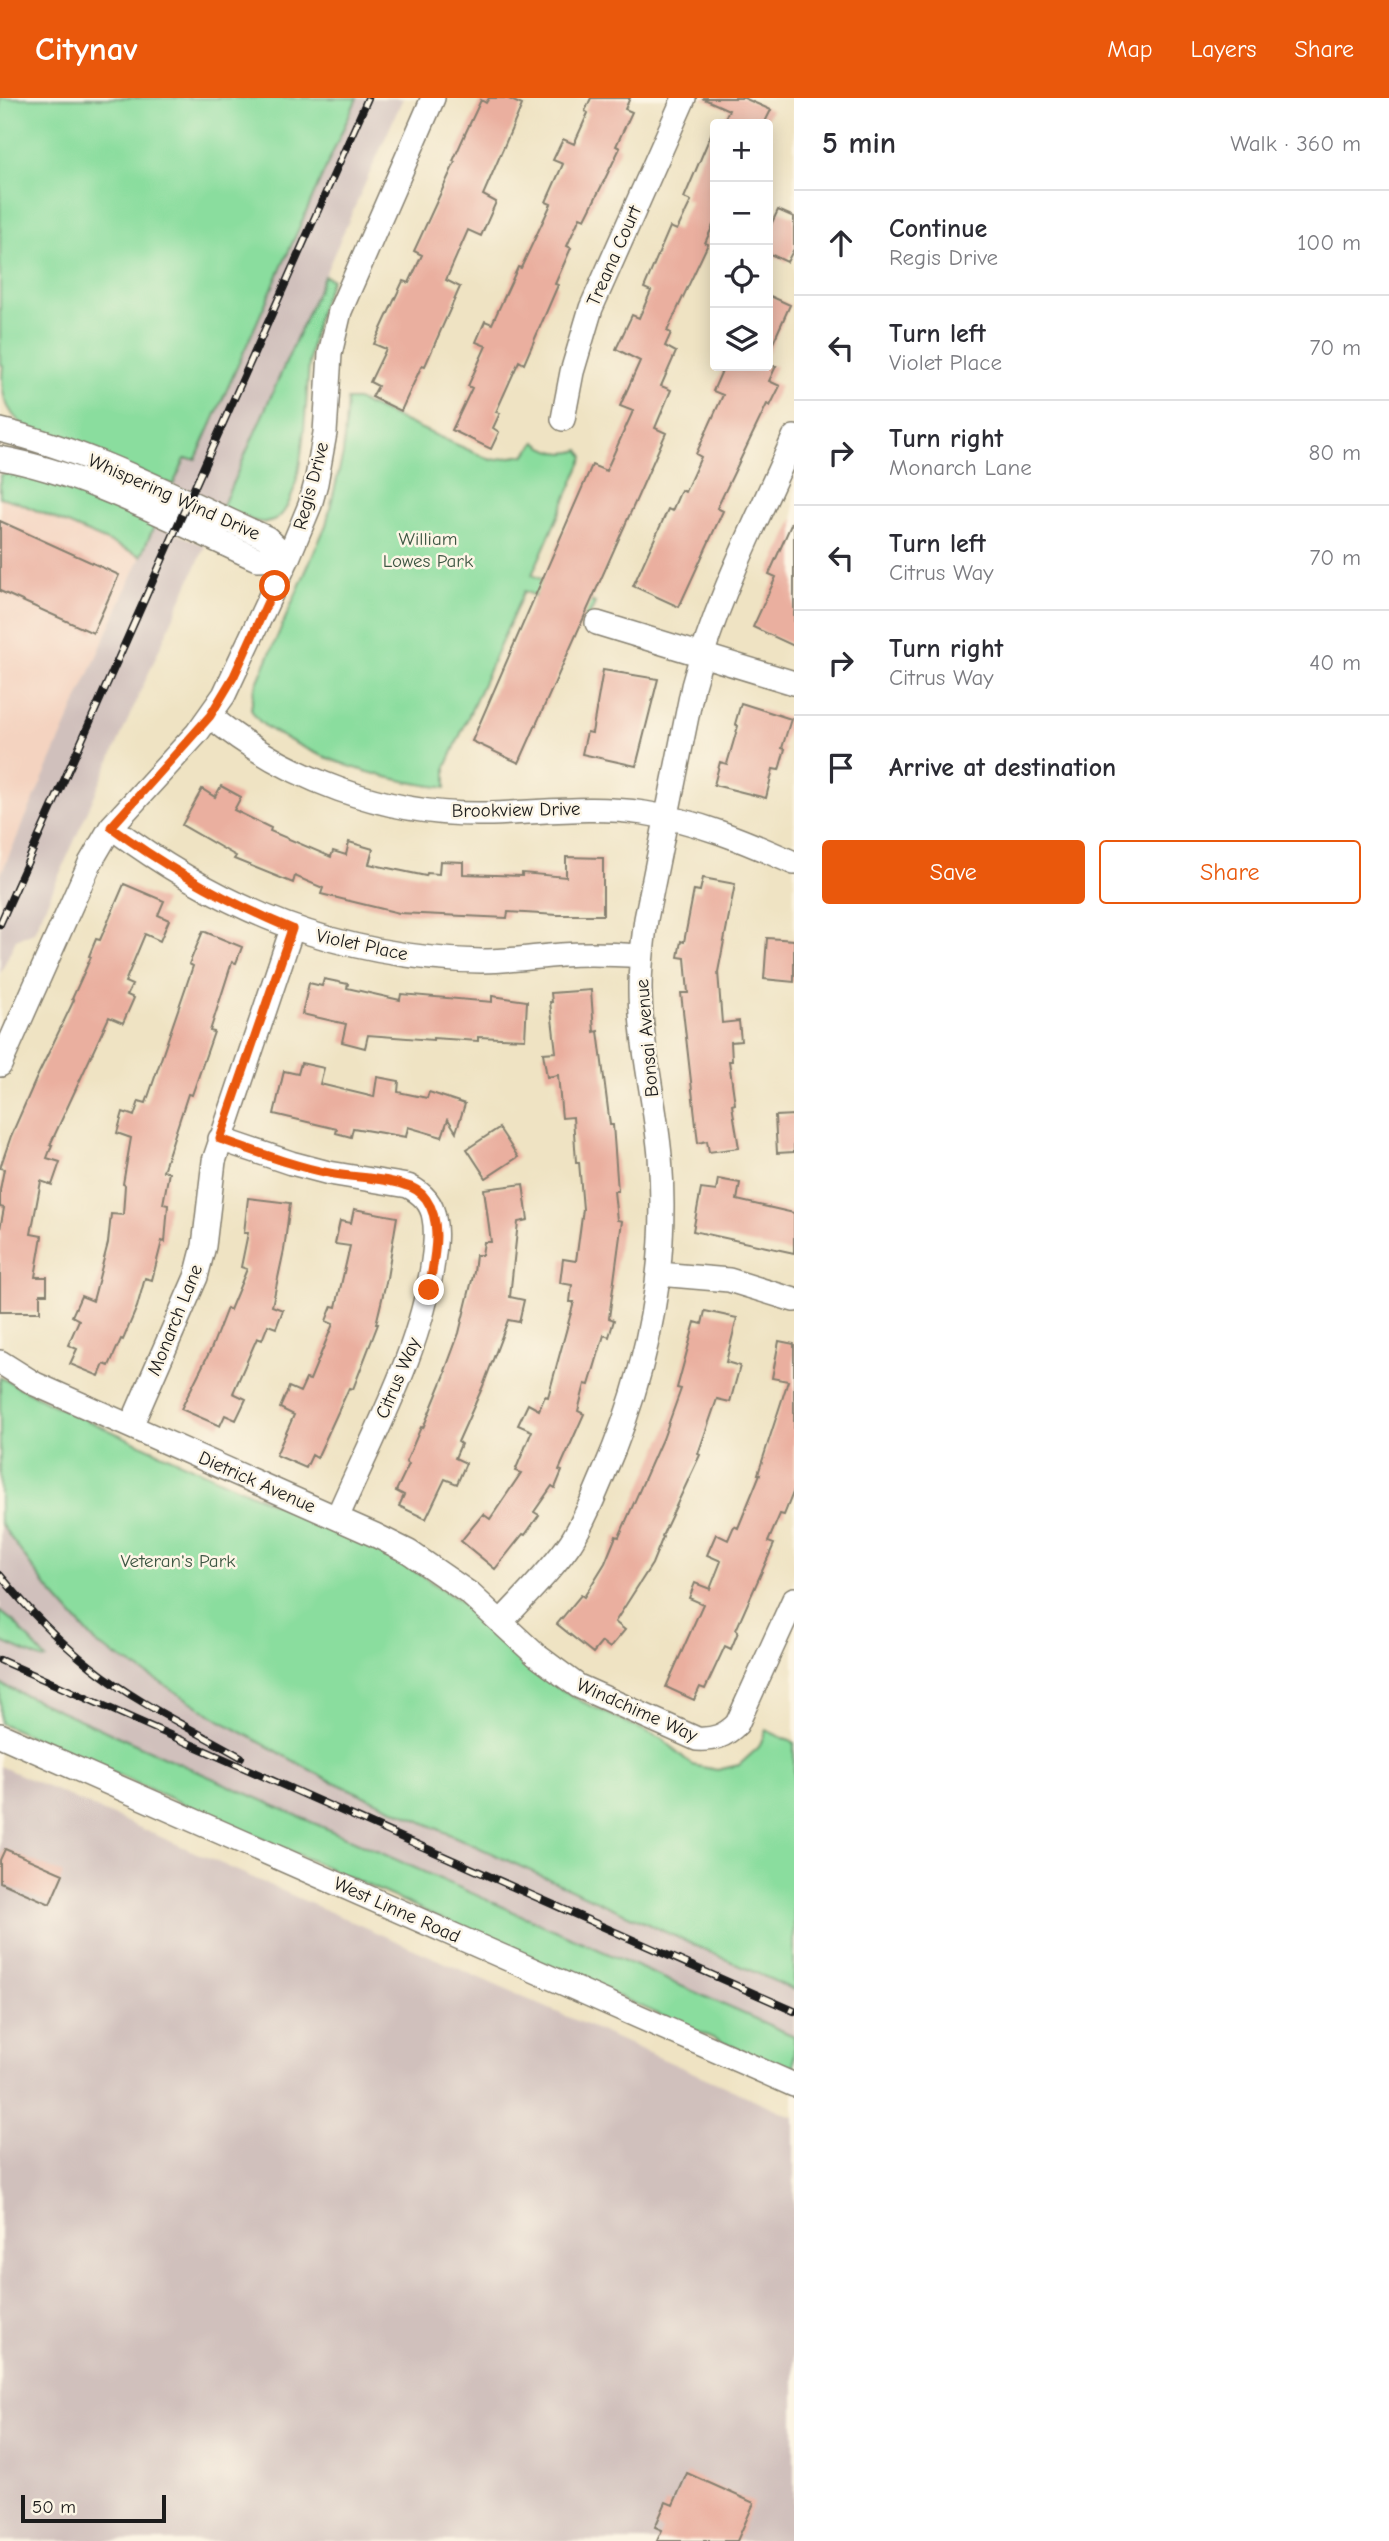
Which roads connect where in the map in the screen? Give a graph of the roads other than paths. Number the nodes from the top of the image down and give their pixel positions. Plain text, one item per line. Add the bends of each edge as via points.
1 (433, 98) edge
2 (684, 98) edge
3 (563, 419) dead end
4 (0, 430) edge
5 (794, 437) edge
6 (0, 458) edge
7 (288, 558) junction
8 (597, 623) dead end
9 (701, 654) junction
10 (794, 683) edge
11 (210, 716) junction
12 (666, 817) junction
13 (111, 827) junction
14 (794, 863) edge
15 (292, 929) junction
16 (641, 956) junction
17 (0, 1065) edge
18 (220, 1139) junction
19 (659, 1274) junction
20 (794, 1300) edge
21 (0, 1362) edge
22 (131, 1426) junction
23 (337, 1518) junction
24 (794, 1599) edge
25 (501, 1622) junction
26 (0, 1735) edge
27 (794, 2085) edge

1 - 7 street, Regis Drive via 340,310 330,354 325,433 316,483
2 - 3 street, Treana Court via 591,308
4 - 7 street, Whispering Wind Drive via 99,463 267,538
5 - 9 street, Bonsai Avenue
6 - 7 street, Whispering Wind Drive via 83,482 257,559
7 - 11 street, Regis Drive via 234,676
8 - 9 street
9 - 10 street
9 - 12 street, Bonsai Avenue
11 - 12 street, Brookview Drive via 245,743 316,781 408,808 481,814 601,809
11 - 13 street, Regis Drive
12 - 14 street, Brookview Drive via 713,829
12 - 16 street, Bonsai Avenue
13 - 15 street, Violet Place via 225,900
13 - 17 street, Regis Drive via 90,863
15 - 16 street, Violet Place via 364,948 441,958
15 - 18 street, Monarch Lane
16 - 19 street, Bonsai Avenue via 642,1020 660,1153
18 - 22 street, Monarch Lane via 196,1277
18 - 23 street, Citrus Way via 329,1173 408,1186 427,1200 434,1216 434,1254 422,1319
19 - 20 street via 729,1280
19 - 25 street, Bonsai Avenue via 633,1399 585,1516 556,1562
21 - 22 street, Dietrick Avenue via 35,1384
22 - 23 street, Dietrick Avenue
23 - 25 street, Dietrick Avenue via 409,1552 470,1594
24 - 25 street, Windchime Way via 743,1715 730,1731 709,1740 686,1735 578,1686
26 - 27 street, West Linne Road

